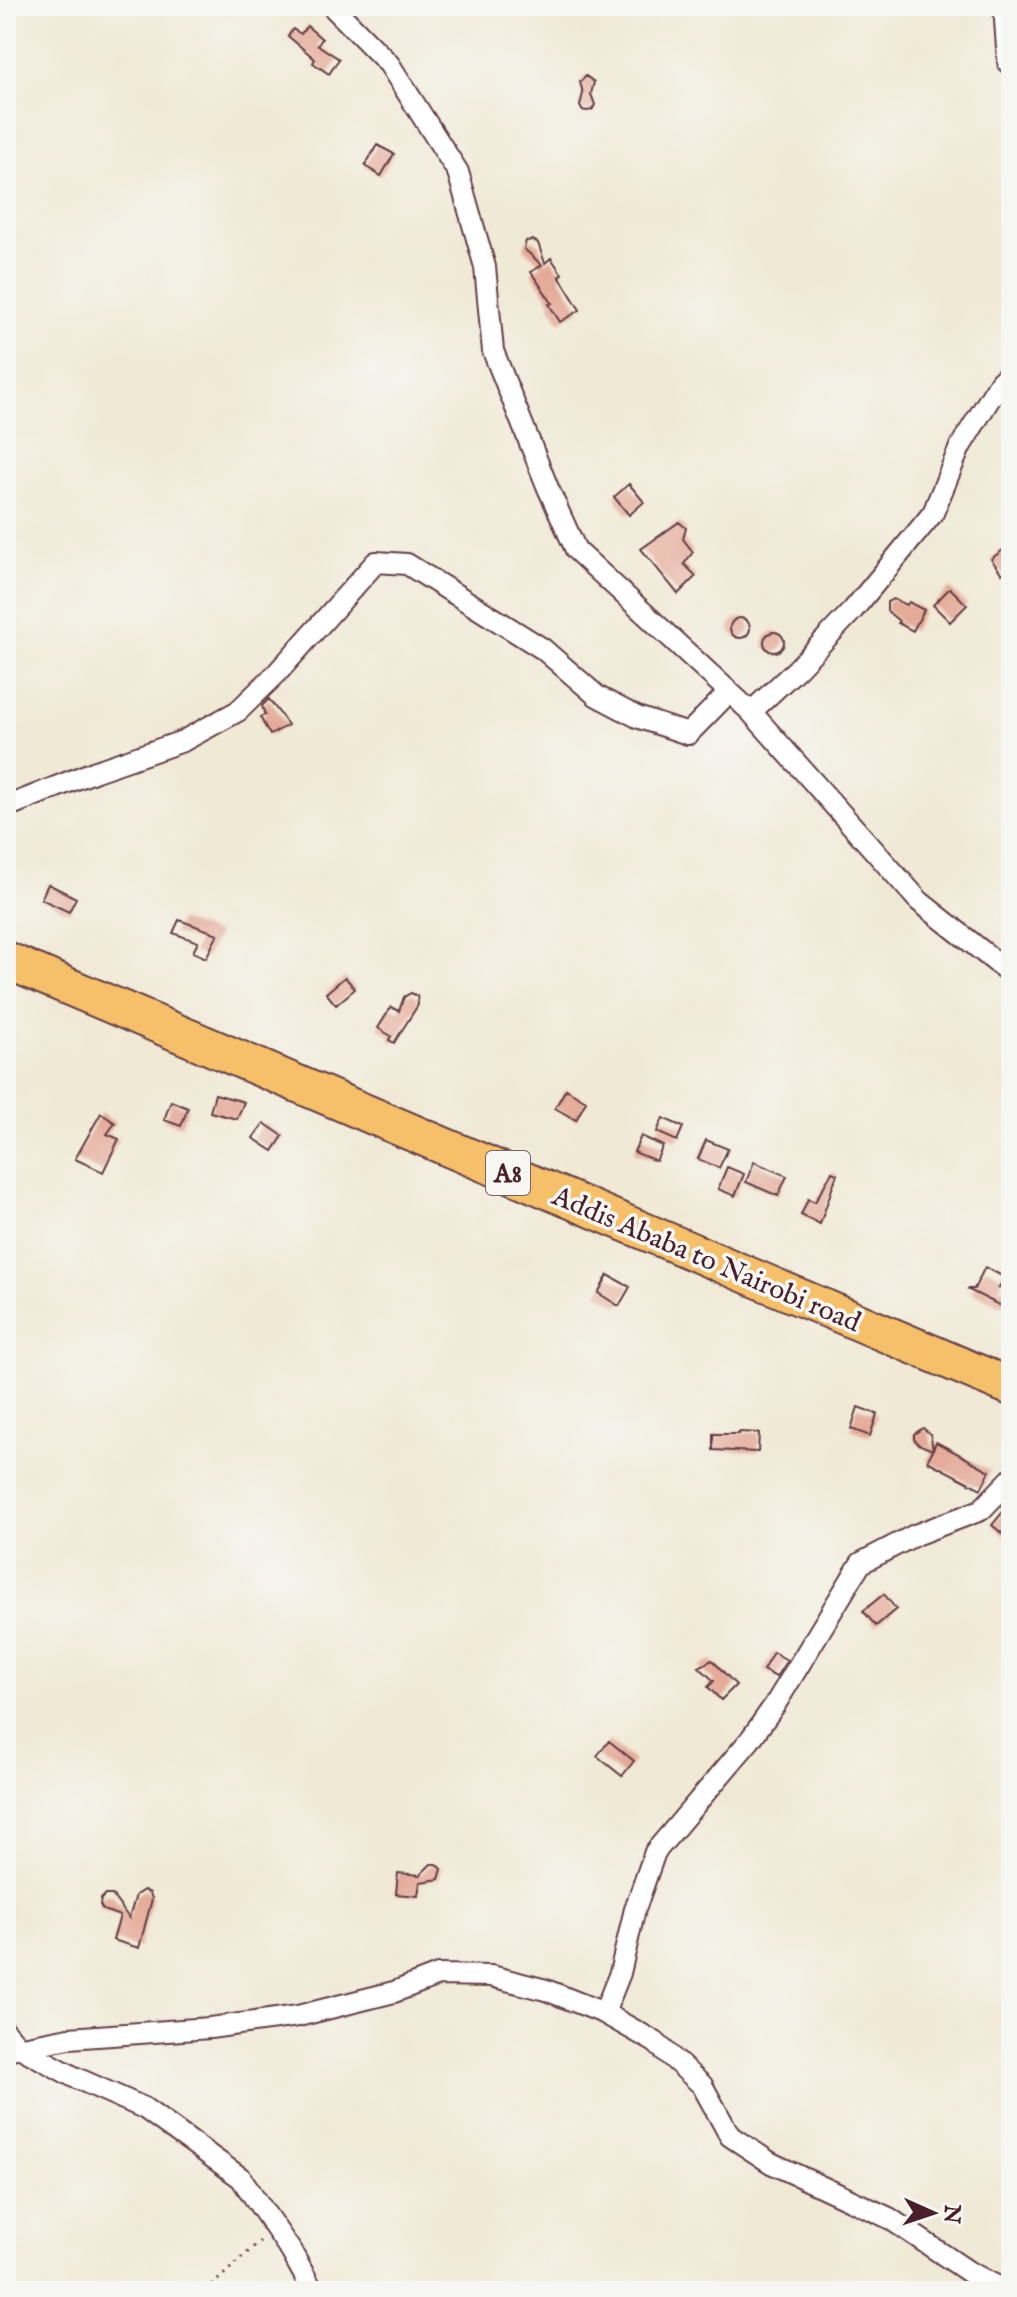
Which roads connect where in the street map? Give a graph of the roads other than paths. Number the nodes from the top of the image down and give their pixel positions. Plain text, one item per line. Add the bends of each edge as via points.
1 (332, 6) edge
2 (1004, 6) edge
3 (1011, 66) edge
4 (1011, 372) edge
5 (729, 692) junction
6 (751, 712) junction
7 (6, 807) edge
8 (6, 960) edge
9 (1011, 974) edge
10 (1011, 1387) edge
11 (1011, 1479) edge
12 (604, 2013) junction
13 (10, 2043) edge
14 (313, 2291) edge
15 (1006, 2291) edge

1 - 5 street via 389,64 458,172 485,267 493,351 576,550
2 - 3 street
4 - 6 street via 960,447 933,513 853,610
5 - 6 street
5 - 7 street via 688,734 637,717 597,696 543,649 407,564 376,562 238,711 183,741
6 - 9 street via 919,901
8 - 10 highway, Addis Ababa to Nairobi road / A8
11 - 12 street via 981,1510 861,1563 750,1740 655,1852
12 - 13 street via 491,1976 438,1975 298,2016
12 - 15 street via 655,2042 702,2085 730,2136 771,2163 889,2218
13 - 14 street via 144,2108 241,2178

